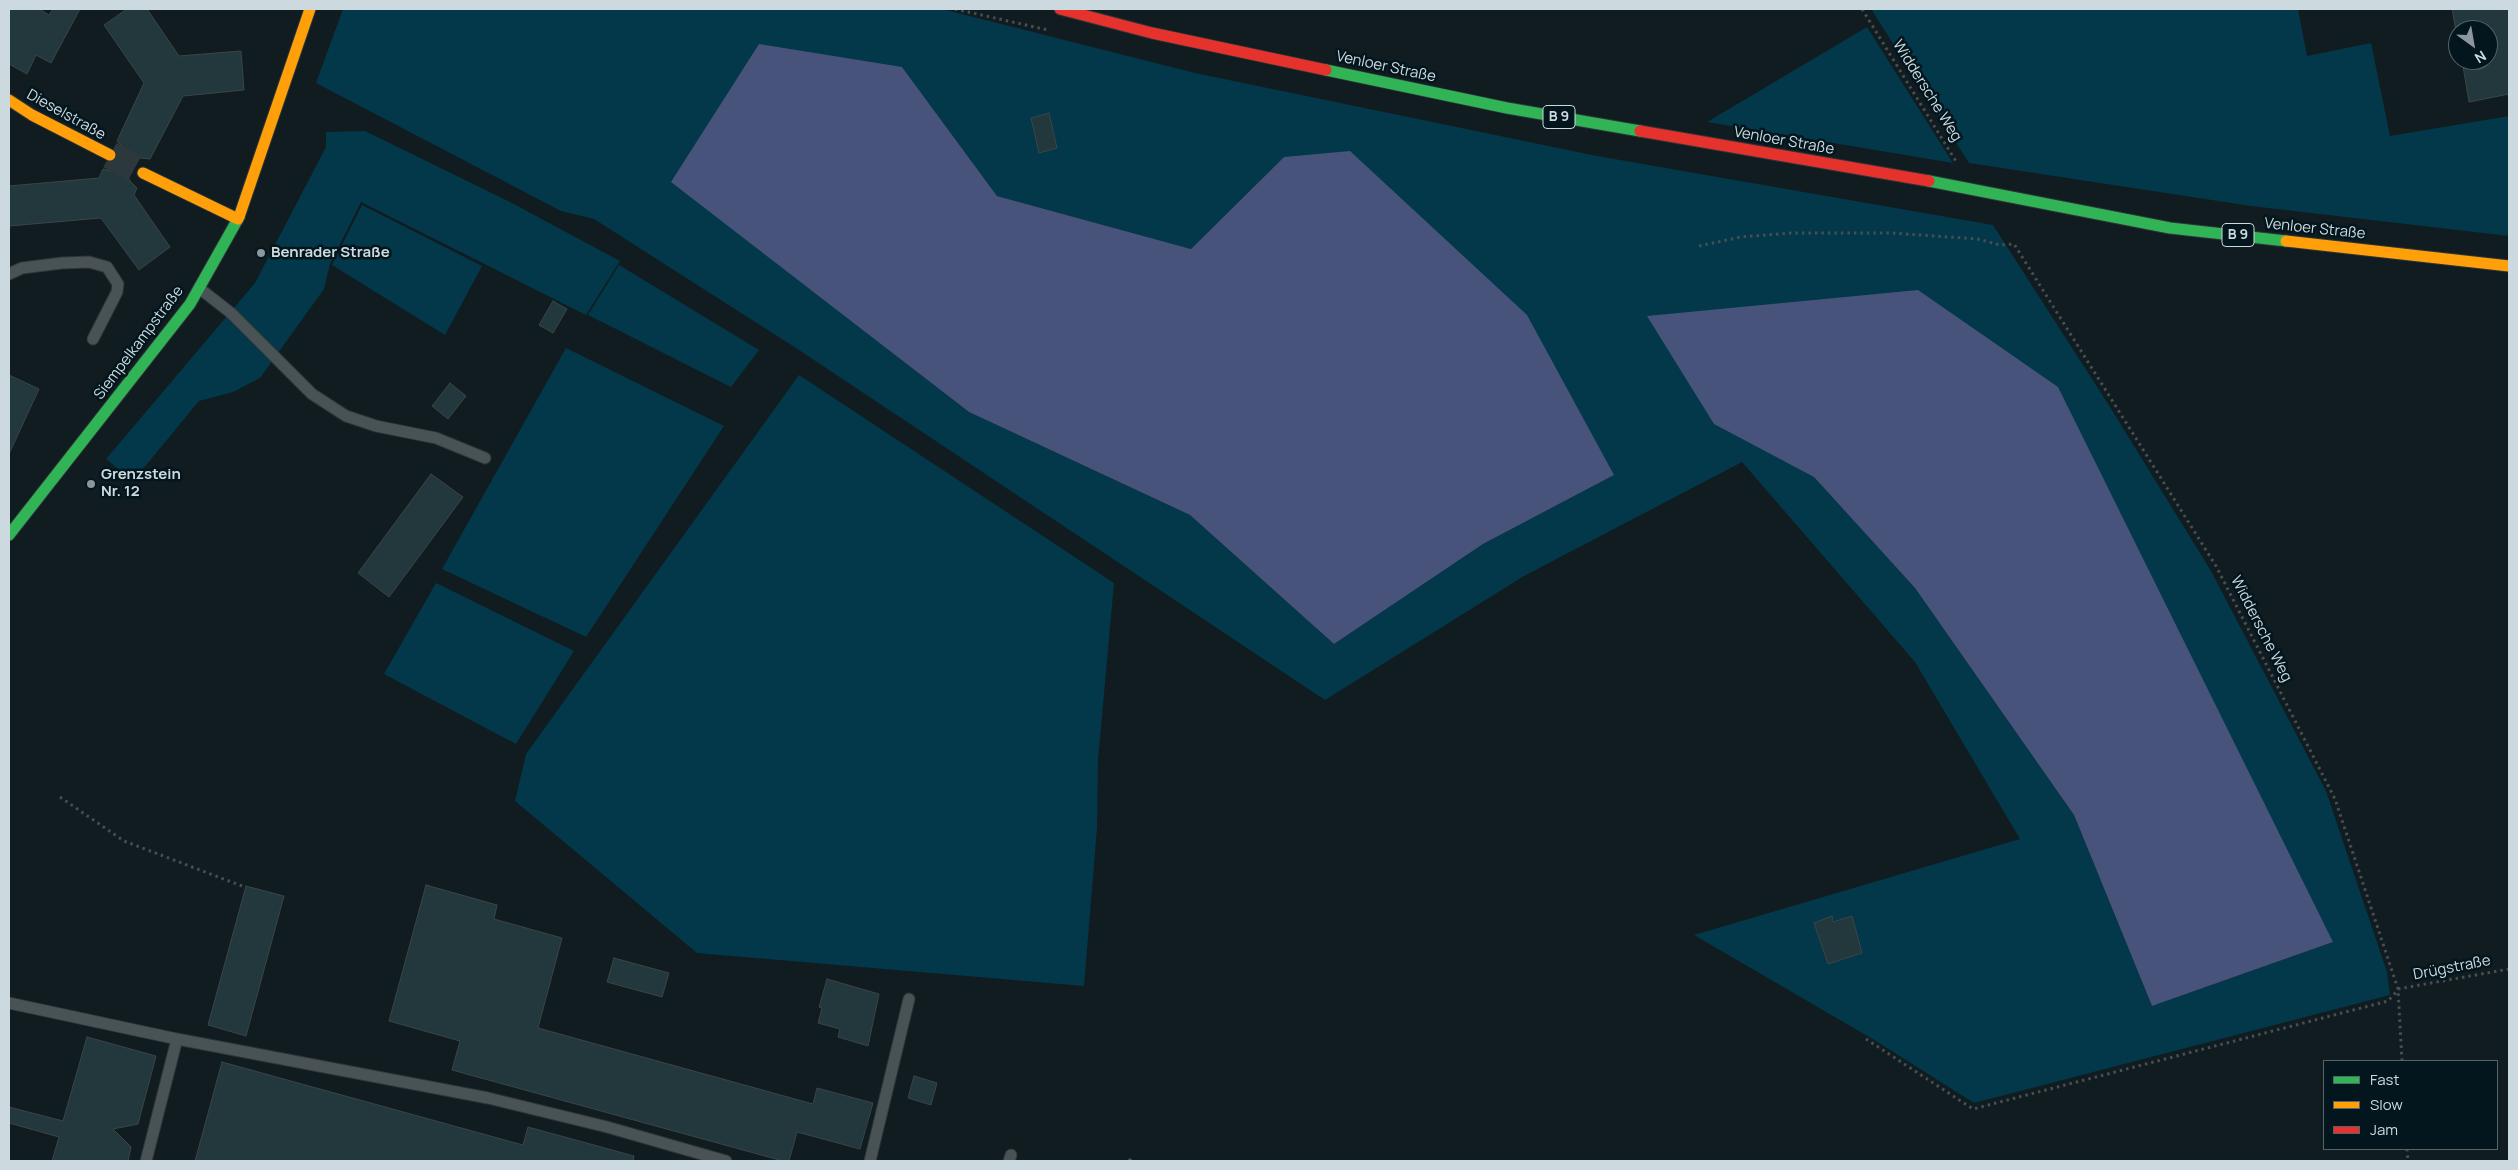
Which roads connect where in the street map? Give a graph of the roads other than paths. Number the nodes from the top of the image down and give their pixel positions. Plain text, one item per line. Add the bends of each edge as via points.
1 (310, 9) edge
2 (1060, 9) edge
3 (9, 100) edge
4 (110, 155) tunnel mouth
5 (143, 173) tunnel mouth
6 (238, 219) junction
7 (2509, 266) edge
8 (9, 274) edge
9 (199, 288) junction
10 (92, 339) dead end
11 (485, 458) dead end
12 (9, 534) edge
13 (909, 999) dead end
14 (9, 1003) edge
15 (177, 1039) junction
16 (146, 1161) edge
17 (726, 1161) edge
18 (870, 1161) edge

1 - 6 main road, Siempelkampstraße
2 - 7 main road, Venloer Straße / B 9 via 1152,33 1507,108 1968,188 2170,228
3 - 4 main road, Dieselstraße
5 - 6 main road
6 - 9 main road, Siempelkampstraße
8 - 10 lane via 22,268 62,263 89,262 107,267 118,284 117,292
9 - 11 lane via 230,313 312,394 346,416 376,426 436,438
9 - 12 main road, Siempelkampstraße via 190,304
13 - 18 lane
14 - 15 lane
15 - 16 lane
15 - 17 lane via 488,1098

